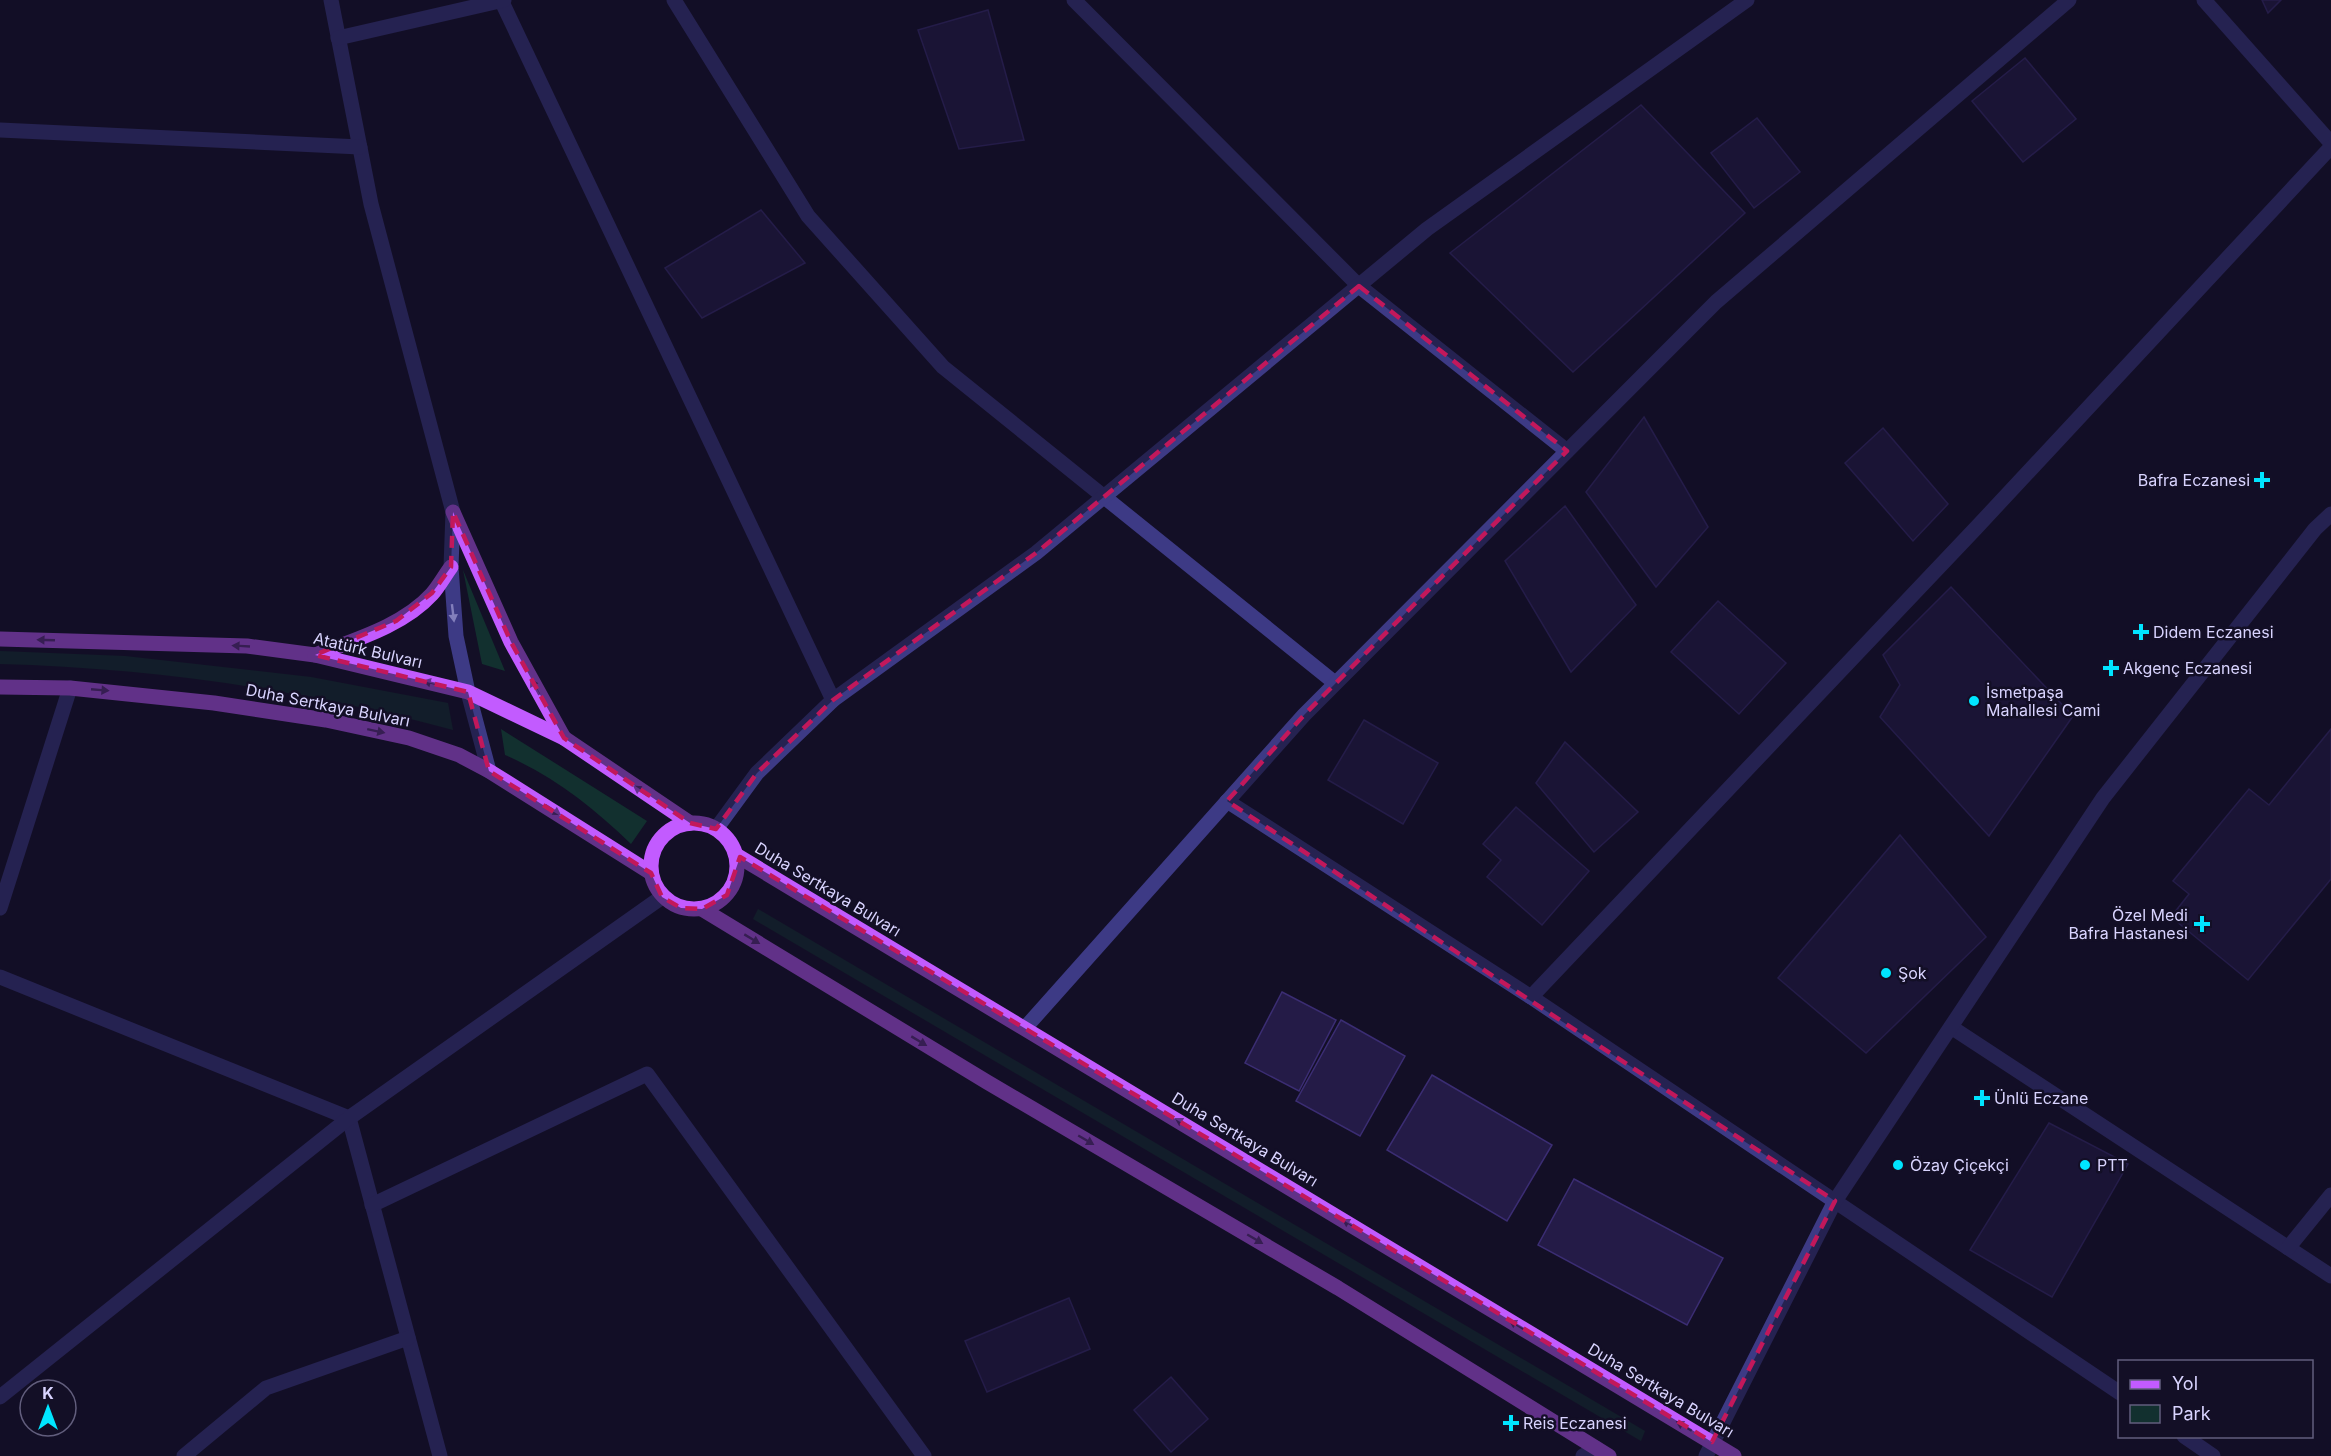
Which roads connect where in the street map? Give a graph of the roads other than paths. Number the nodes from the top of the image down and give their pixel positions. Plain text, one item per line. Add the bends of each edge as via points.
1 (331, 0) edge
2 (674, 0) edge
3 (1074, 0) edge
4 (1746, 0) edge
5 (2069, 0) edge
6 (2204, 0) edge
7 (503, 1) edge
8 (338, 38) junction
9 (0, 130) edge
10 (2331, 145) edge
11 (360, 147) junction
12 (1359, 286) junction
13 (1567, 451) junction
14 (1105, 496) junction
15 (453, 512) junction
16 (2331, 514) edge
17 (451, 567) junction
18 (0, 639) edge
19 (315, 655) junction
20 (1335, 683) junction
21 (0, 687) edge
22 (70, 688) junction
23 (468, 692) junction
24 (833, 700) junction
25 (564, 738) junction
26 (489, 771) junction
27 (1227, 801) junction
28 (690, 823) junction
29 (716, 829) junction
30 (735, 855) junction
31 (651, 873) junction
32 (662, 897) junction
33 (0, 908) edge
34 (702, 909) junction
35 (0, 977) edge
36 (1531, 997) junction
37 (1951, 1027) junction
38 (1025, 1028) junction
39 (348, 1118) junction
40 (2331, 1195) edge
41 (1834, 1201) junction
42 (372, 1205) junction
43 (2288, 1248) junction
44 (2331, 1276) edge
45 (408, 1338) junction
46 (2118, 1392) edge
47 (0, 1397) edge
48 (2186, 1438) edge
49 (1709, 1449) edge
50 (1596, 1453) edge
51 (184, 1456) edge
52 (440, 1456) edge
53 (924, 1456) edge
54 (1734, 1456) edge
55 (2213, 1456) edge

1 - 8 street
2 - 14 street via 808,216 943,367
3 - 12 street
4 - 12 street via 1427,229
5 - 13 street via 1716,302
6 - 10 street
7 - 8 street
7 - 24 street
8 - 11 street
9 - 11 street
10 - 36 street via 1976,528
11 - 15 street via 371,204
12 - 13 street
12 - 14 street
13 - 20 street
14 - 20 street
14 - 24 street via 1036,554
15 - 17 street
25 -> 15 main road via 511,642
16 - 37 street via 2315,529 2103,798
17 - 19 main road via 419,606 396,621
17 -> 23 street via 456,636
19 -> 18 main road, Atatürk Bulvarı via 247,646
23 -> 19 main road, Atatürk Bulvarı
20 - 27 street
21 - 22 main road, Duha Sertkaya Bulvarı
22 -> 26 main road, Duha Sertkaya Bulvarı via 326,720 409,738 459,755
22 - 33 street
23 - 25 main road, Atatürk Bulvarı
23 - 26 street
24 - 29 street via 757,774
28 -> 25 main road, Atatürk Bulvarı
26 -> 31 main road, Duha Sertkaya Bulvarı
27 - 36 street
27 - 38 street
28 - 29 main road
28 - 31 main road via 664,834 651,859
29 - 30 main road via 728,840
30 - 34 main road via 737,869 731,889 715,904
30 - 38 main road, Duha Sertkaya Bulvarı
31 - 32 main road
32 - 34 main road via 681,908
32 - 39 street
34 -> 50 main road via 1338,1288
35 - 39 street
36 - 41 street
37 - 41 street
37 - 43 street
49 -> 38 main road, Duha Sertkaya Bulvarı
39 - 42 street
39 - 47 street
40 - 43 street
41 - 46 street
41 - 49 street
42 - 45 street
42 - 53 street via 647,1074
43 - 44 street
45 - 51 street via 266,1388
45 - 52 street
48 - 55 street
49 - 54 main road, Duha Sertkaya Bulvarı

